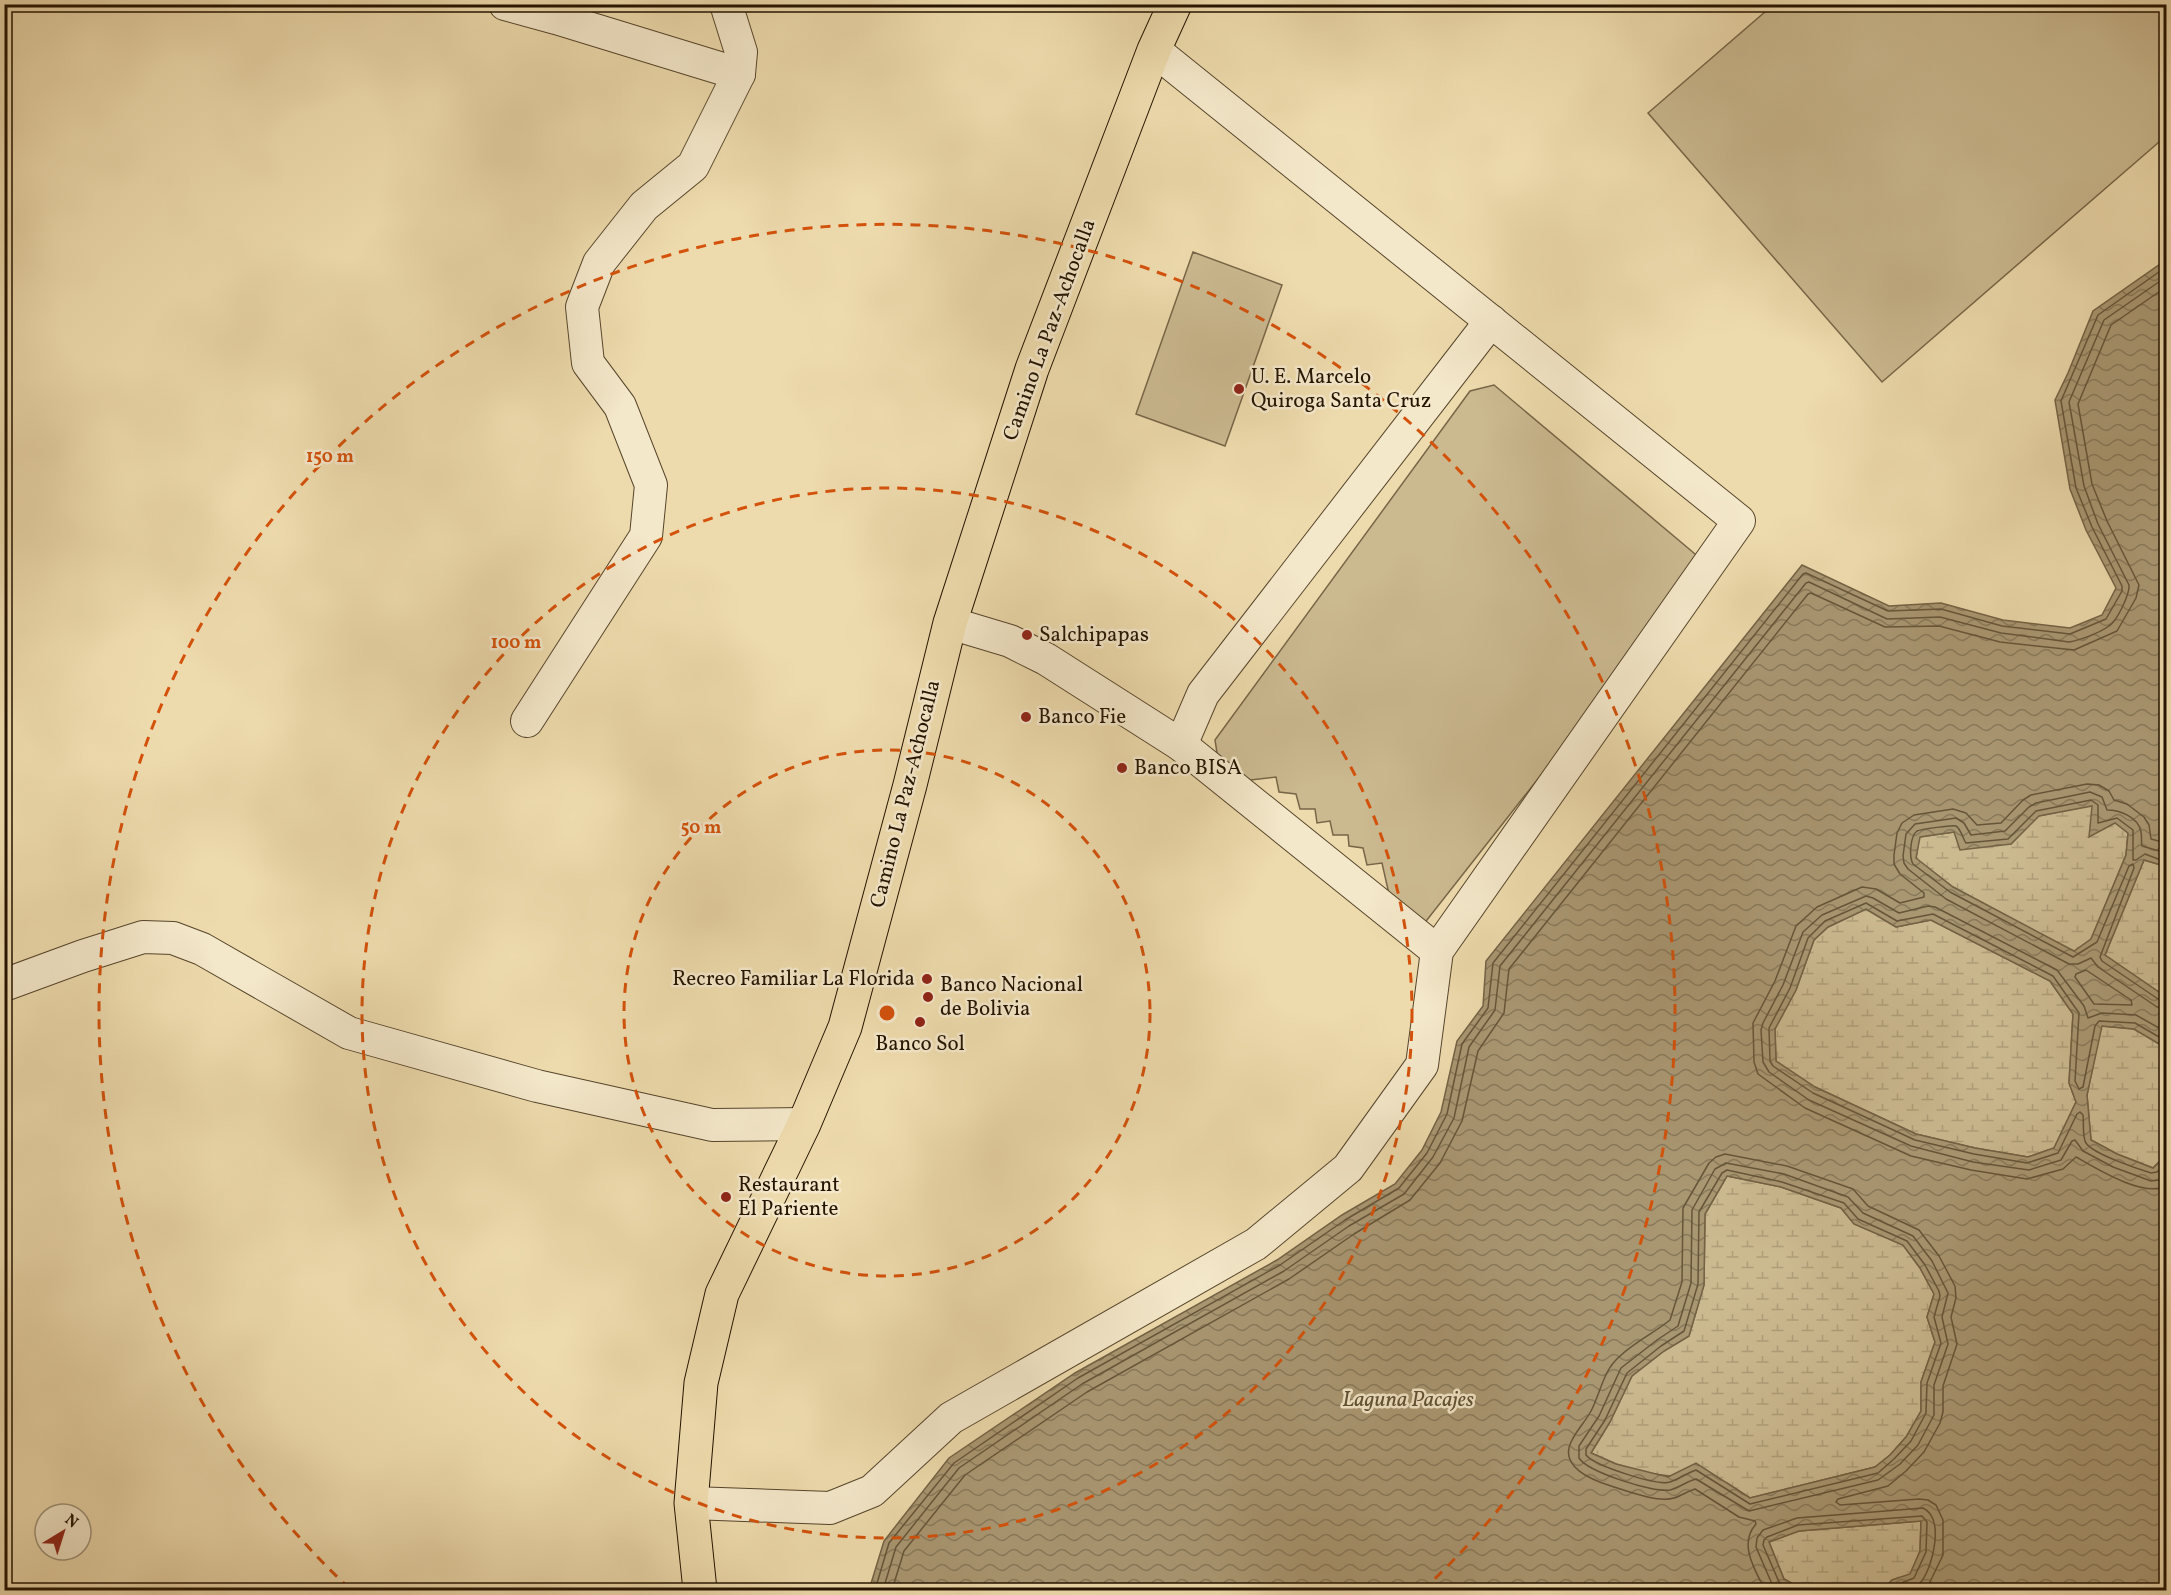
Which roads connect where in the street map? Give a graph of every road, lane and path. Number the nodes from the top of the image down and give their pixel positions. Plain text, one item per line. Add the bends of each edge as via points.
1 (505, 4) edge
2 (726, 4) edge
3 (1175, 4) edge
4 (1154, 50) junction
5 (740, 74) junction
6 (1491, 321) junction
7 (950, 623) junction
8 (527, 721) dead end
9 (1181, 745) junction
10 (1437, 951) junction
11 (4, 985) edge
12 (804, 1124) junction
13 (691, 1503) junction
14 (700, 1590) edge

1 - 5 street
2 - 5 street via 741,52
3 - 4 main road, Camino La Paz-Achocalla
4 - 6 street
4 - 7 main road, Camino La Paz-Achocalla via 1032,369
5 - 8 street via 693,166 644,206 618,238 599,263 582,307 588,363 620,406 651,485 646,536
6 - 9 street via 1203,694
6 - 10 street via 1739,521
7 - 9 street via 1010,641 1046,659
7 - 12 main road, Camino La Paz-Achocalla via 845,1027
9 - 10 street
10 - 13 street via 1422,1065 1348,1168 1256,1244 951,1418 872,1491 830,1508
11 - 12 street via 143,937 173,938 202,949 361,1036 537,1086 712,1125
12 - 13 main road, Camino La Paz-Achocalla via 722,1294 701,1383
13 - 14 main road, Camino La Paz-Achocalla

